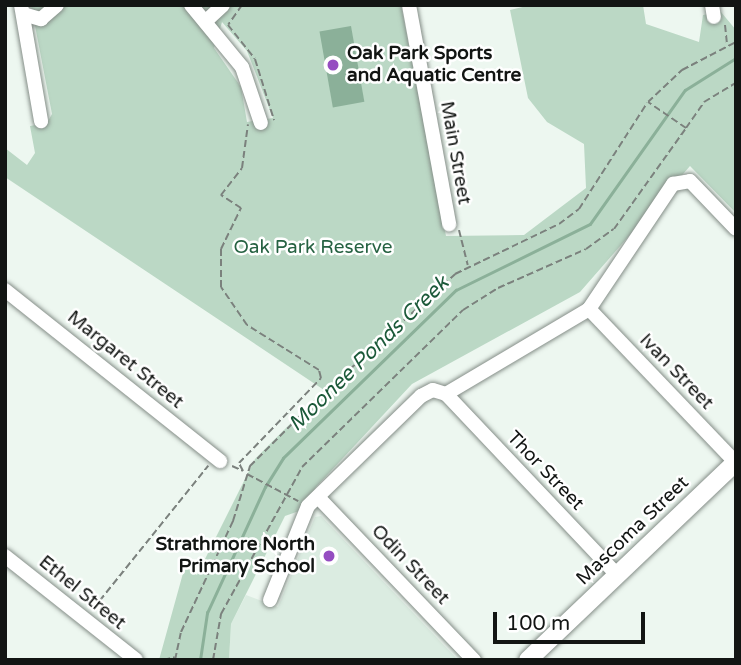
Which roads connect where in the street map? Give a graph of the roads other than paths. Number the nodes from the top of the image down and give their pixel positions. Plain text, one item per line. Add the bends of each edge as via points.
1 (57, 5) edge
2 (191, 5) edge
3 (223, 5) edge
4 (409, 5) edge
5 (22, 9) edge
6 (206, 22) junction
7 (41, 121) dead end
8 (261, 123) road end
9 (454, 225) road end
10 (736, 229) edge
11 (5, 290) edge
12 (589, 309) junction
13 (446, 394) junction
14 (217, 459) road end
15 (735, 462) edge
16 (313, 502) junction
17 (5, 556) edge
18 (617, 575) junction
19 (270, 600) dead end
20 (136, 660) edge
21 (474, 660) edge
22 (528, 660) edge

1 - 5 street via 41,19
2 - 6 street
3 - 6 street
4 - 9 street, Main Street
5 - 7 street
6 - 8 street via 242,67
10 - 12 street via 690,181 681,179 673,184
11 - 14 street, Margaret Street
12 - 13 street
12 - 15 street, Ivan Street
13 - 16 street via 433,390 421,396
13 - 18 street, Thor Street
15 - 18 main road, Mascoma Street
16 - 19 street
16 - 21 street, Odin Street
17 - 20 street, Ethel Street
18 - 22 main road, Mascoma Street

